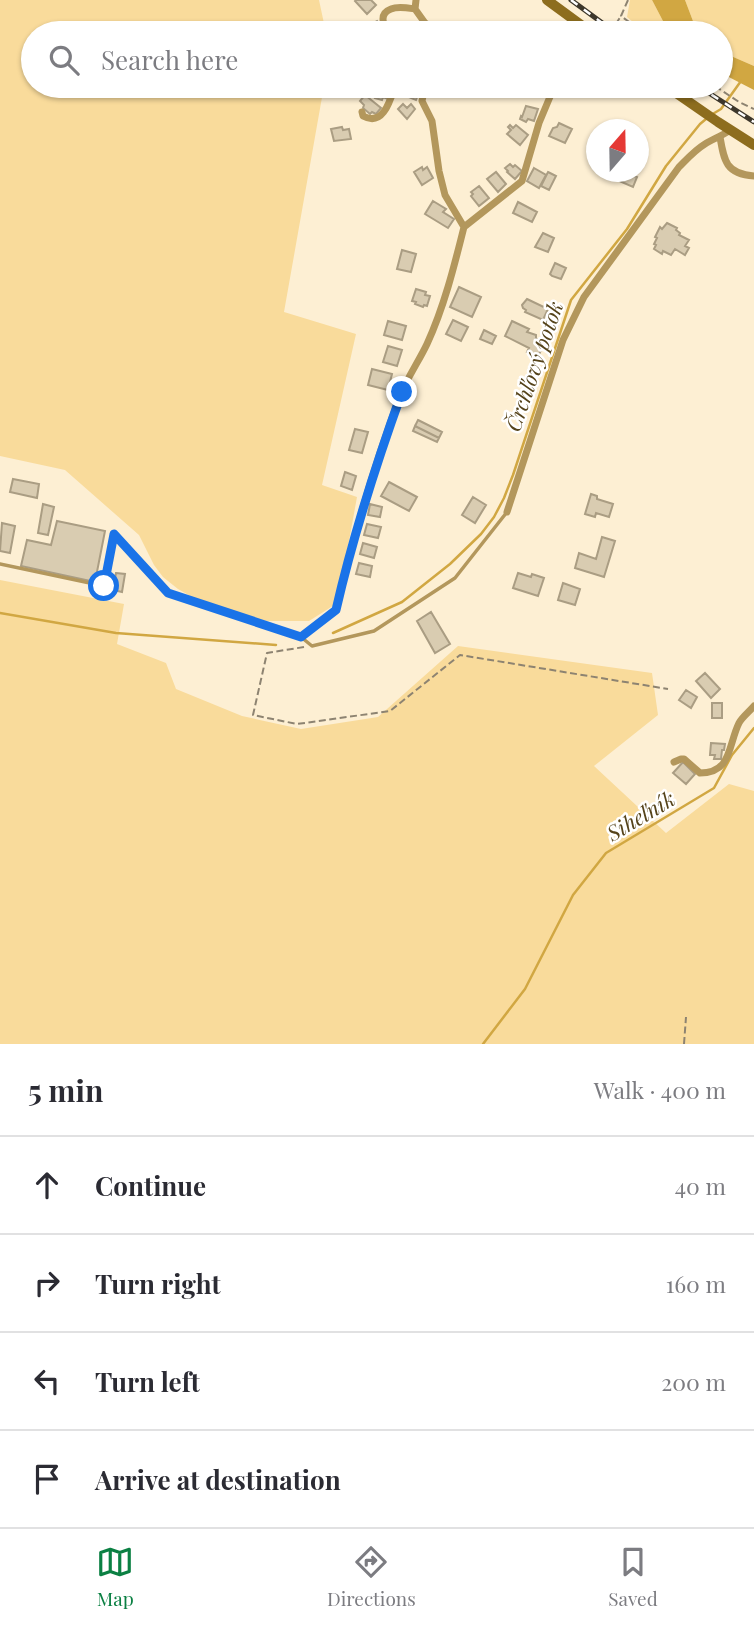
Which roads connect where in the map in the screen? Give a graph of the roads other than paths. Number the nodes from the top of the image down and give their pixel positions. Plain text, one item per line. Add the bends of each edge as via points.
1 (416, 0) edge
2 (547, 0) edge
3 (415, 9) junction
4 (383, 21) edge
5 (424, 21) edge
6 (574, 21) edge
7 (391, 98) edge
8 (422, 98) edge
9 (549, 98) edge
10 (684, 98) edge
11 (362, 112) dead end
12 (730, 130) junction
13 (720, 137) junction
14 (754, 145) edge
15 (754, 176) edge
16 (464, 228) junction
17 (507, 512) joint
18 (0, 564) edge
19 (301, 637) junction
20 (754, 706) edge
21 (674, 762) dead end

1 - 3 street
2 - 6 main road
3 - 4 street via 388,10
3 - 5 street
7 - 11 street via 380,117 367,119
8 - 16 street via 432,121 445,195
9 - 16 street via 522,181
10 - 12 main road
12 - 13 street
12 - 14 main road
13 - 15 street via 728,166
13 - 17 street via 699,148 679,167 584,297 563,340
16 - 19 street via 448,291 376,463 336,610
17 - 19 lane via 455,578 374,631 312,646
18 - 19 lane via 104,586 114,534 168,593
20 - 21 street via 740,720 719,768 700,773 684,759

